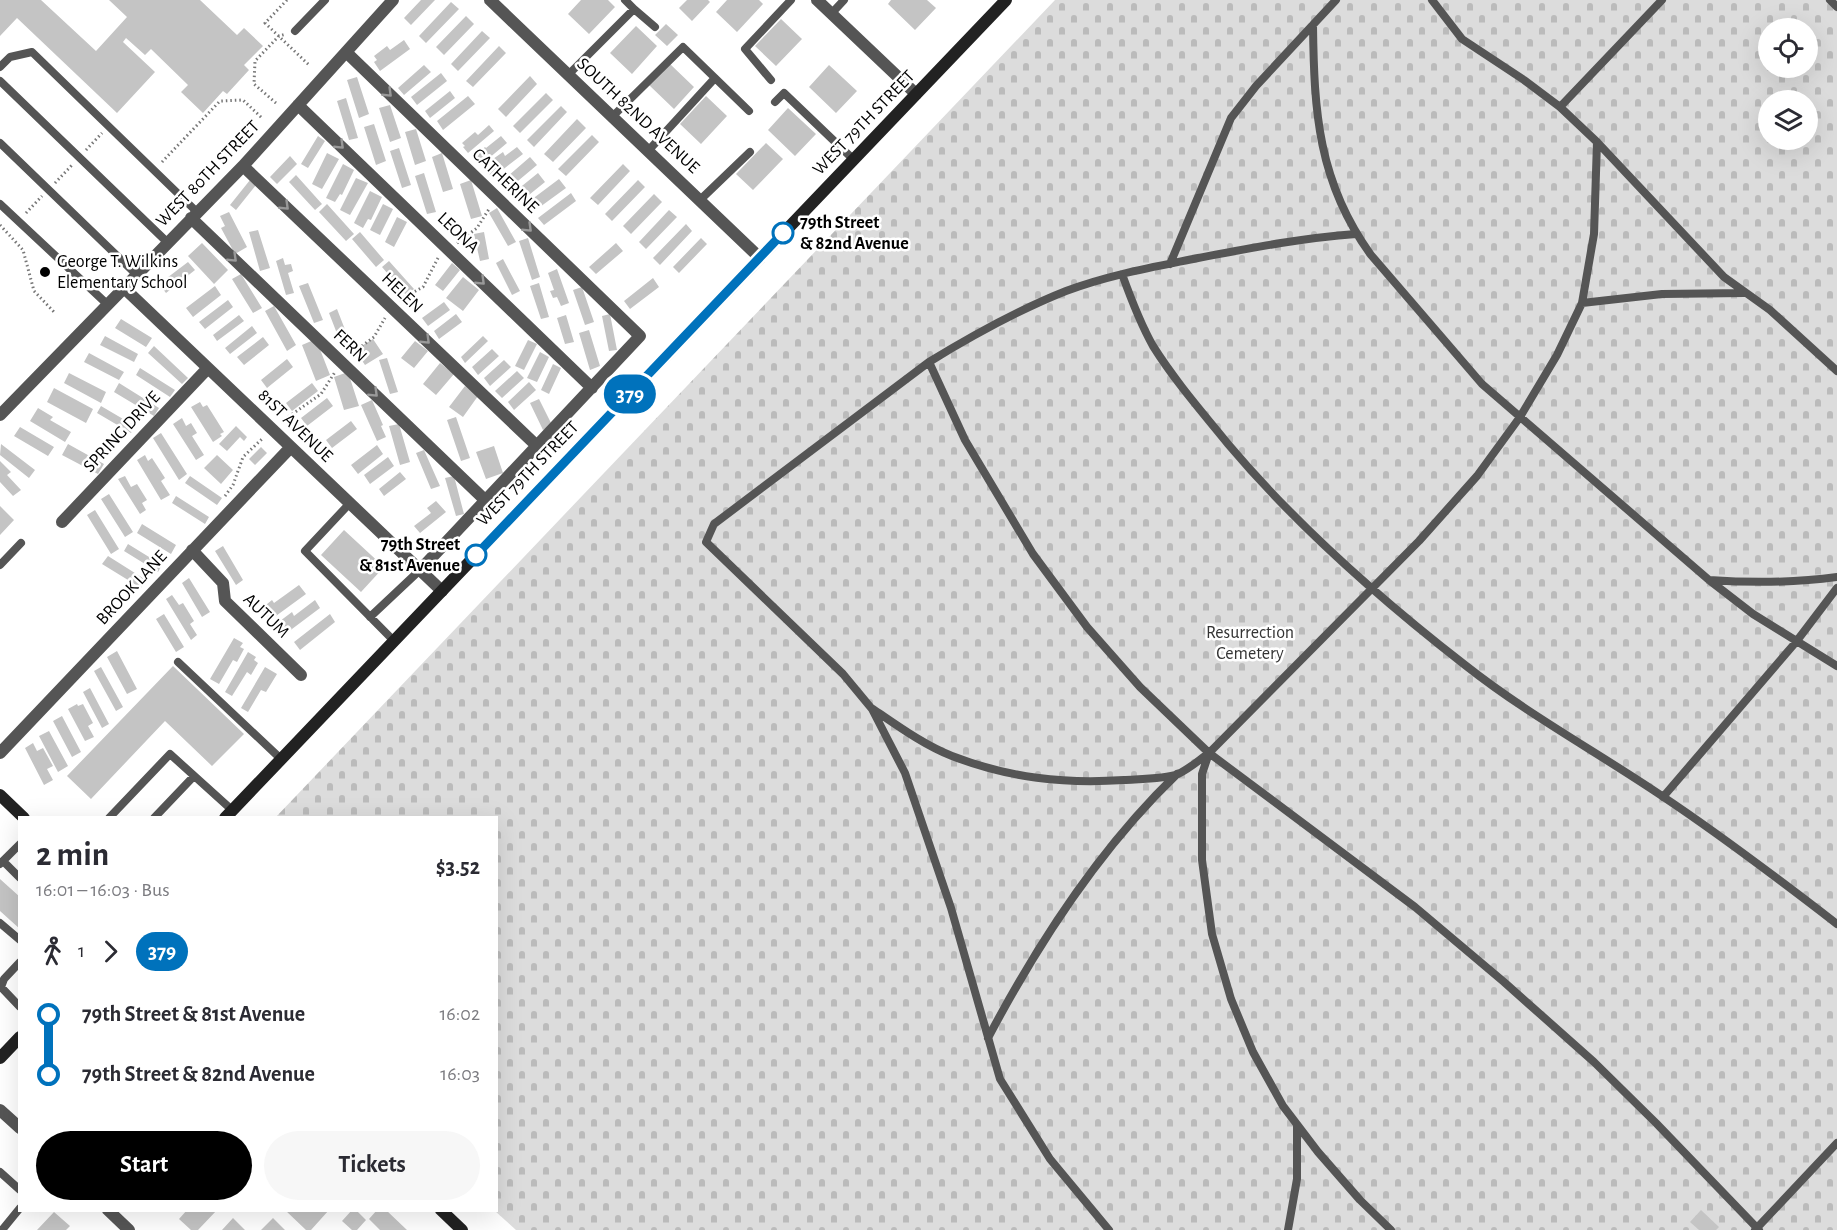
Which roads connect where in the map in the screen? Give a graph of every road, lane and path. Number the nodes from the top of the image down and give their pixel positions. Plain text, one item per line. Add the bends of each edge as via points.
1 (325, 0) edge
2 (625, 0) edge
3 (791, 0) edge
4 (816, 0) edge
5 (844, 0) edge
6 (1006, 0) edge
7 (1336, 0) edge
8 (1432, 0) edge
9 (1662, 0) edge
10 (1830, 0) edge
11 (494, 1) edge
12 (387, 2) edge
13 (1837, 7) edge
14 (634, 9) junction
15 (831, 14) junction
16 (1313, 25) junction
17 (655, 27) dead end
18 (295, 31) dead end
19 (279, 36) dead end
20 (346, 52) junction
21 (0, 67) edge
22 (568, 75) junction
23 (715, 78) junction
24 (771, 80) dead end
25 (0, 81) edge
26 (916, 94) junction
27 (775, 102) dead end
28 (276, 104) dead end
29 (298, 105) junction
30 (1560, 107) junction
31 (749, 111) dead end
32 (612, 117) junction
33 (262, 118) dead end
34 (109, 126) junction
35 (0, 142) edge
36 (1597, 142) junction
37 (648, 150) junction
38 (750, 152) dead end
39 (79, 157) junction
40 (854, 160) junction
41 (162, 162) dead end
42 (243, 165) junction
43 (48, 189) junction
44 (700, 200) junction
45 (0, 204) edge
46 (194, 215) junction
47 (18, 221) junction
48 (0, 225) edge
49 (8, 232) junction
50 (1356, 234) junction
51 (167, 242) junction
52 (760, 258) junction
53 (1170, 264) junction
54 (136, 274) junction
55 (1122, 274) junction
56 (123, 287) junction
57 (1745, 293) junction
58 (1582, 303) junction
59 (107, 304) junction
60 (55, 313) dead end
61 (928, 362) junction
62 (208, 368) junction
63 (1837, 371) edge
64 (592, 388) junction
65 (0, 415) edge
66 (1520, 417) junction
67 (537, 446) junction
68 (291, 447) junction
69 (486, 500) junction
70 (350, 503) junction
71 (62, 522) dead end
72 (21, 543) dead end
73 (192, 550) junction
74 (0, 565) edge
75 (420, 570) junction
76 (1837, 577) edge
77 (1709, 580) junction
78 (1837, 588) edge
79 (1373, 589) junction
80 (442, 591) junction
81 (369, 617) junction
82 (394, 641) junction
83 (1796, 642) junction
84 (178, 662) dead end
85 (1837, 666) edge
86 (301, 675) dead end
87 (872, 708) junction
88 (0, 753) edge
89 (1209, 753) junction
90 (281, 759) junction
91 (1178, 774) junction
92 (194, 776) junction
93 (0, 795) edge
94 (1664, 797) junction
95 (229, 814) edge
96 (22, 816) edge
97 (112, 816) edge
98 (156, 816) edge
99 (18, 846) edge
100 (1, 863) edge
101 (18, 876) edge
102 (0, 922) edge
103 (1837, 924) edge
104 (18, 938) edge
105 (18, 964) edge
106 (18, 1005) edge
107 (988, 1038) junction
108 (18, 1039) edge
109 (0, 1058) edge
110 (0, 1110) edge
111 (1297, 1125) junction
112 (18, 1126) edge
113 (1837, 1143) edge
114 (0, 1172) edge
115 (18, 1188) edge
116 (18, 1210) edge
117 (110, 1212) edge
118 (443, 1212) edge
119 (1757, 1229) edge
120 (2, 1230) edge
121 (129, 1230) edge
122 (462, 1230) edge
123 (1109, 1230) edge
124 (1288, 1230) edge
125 (1391, 1230) edge

1 - 18 lane
2 - 14 lane
3 - 24 lane via 745,49
4 - 15 street
5 - 15 lane
6 - 26 main road, WEST 79TH STREET
7 - 16 lane
8 - 30 lane via 1462,39
9 - 30 lane
10 - 13 lane
11 - 22 street, SOUTH 82ND AVENUE
12 - 20 street, WEST 80TH STREET
14 - 17 lane
14 - 22 lane
15 - 26 street
16 - 50 lane via 1320,142 1329,176
16 - 53 lane via 1231,118
19 - 28 path via 255,61 254,84
20 - 29 street, WEST 80TH STREET
20 -> 64 street, CATHERINE via 640,336
21 - 34 lane via 10,57 32,52
22 - 32 street, SOUTH 82ND AVENUE
23 - 31 lane
23 - 32 lane via 683,47
23 - 37 lane
25 - 39 lane
26 - 40 main road, WEST 79TH STREET
27 - 40 lane via 784,93
29 - 42 street, WEST 80TH STREET
29 -> 64 street, LEONA
30 - 36 lane
32 - 37 street, SOUTH 82ND AVENUE
33 - 41 path via 243,100 220,101
34 - 39 path
34 - 46 lane
35 - 43 lane
36 - 57 lane via 1724,277
36 - 58 lane via 1594,234
37 - 44 street, SOUTH 82ND AVENUE
38 - 44 lane
39 - 43 path
39 - 51 lane
40 - 52 main road, WEST 79TH STREET
42 - 46 street, WEST 80TH STREET
42 -> 67 street, HELEN
43 - 47 path
43 - 54 lane
44 - 52 street, SOUTH 82ND AVENUE
45 - 47 lane
46 - 51 street, WEST 80TH STREET
46 -> 69 street, FERN
47 - 49 path
47 - 59 lane
48 - 49 path
49 - 60 path via 23,250 34,291
50 - 53 lane via 1314,237
50 - 66 lane via 1482,384
51 - 54 street, WEST 80TH STREET
52 - 80 main road, WEST 79TH STREET
53 - 55 lane
54 - 56 street, WEST 80TH STREET
55 - 61 lane via 1068,290 1021,310
55 - 79 lane via 1154,346 1190,397 1302,525
56 - 59 street, WEST 80TH STREET
56 - 62 street, 81ST AVENUE
57 - 58 lane via 1662,294
57 - 63 lane via 1770,310
58 - 66 lane
59 - 65 street, WEST 80TH STREET
61 - 87 lane via 714,524 706,542 843,674
61 - 89 lane via 965,440 1033,554 1087,627 1140,687
62 - 68 street, 81ST AVENUE
62 - 71 street, SPRING DRIVE
64 - 67 street
66 - 77 lane
66 - 79 lane via 1478,476
67 - 69 street
68 - 70 street, 81ST AVENUE
68 - 73 street, BROOK LANE
69 - 75 street
70 - 75 street, 81ST AVENUE
70 - 81 lane via 305,551
72 - 74 lane
73 - 86 street, AUTUM via 223,583 225,601
73 - 88 street, BROOK LANE
75 - 80 street, 81ST AVENUE
75 - 81 lane
76 - 77 lane via 1799,582
77 - 83 lane
78 - 83 lane
79 - 89 lane
79 - 94 lane via 1467,666
80 - 82 main road, WEST 79TH STREET
81 - 82 lane
82 - 90 main road, WEST 79TH STREET
83 - 85 lane
83 - 94 lane
84 - 90 lane
87 - 91 lane via 951,756 1034,779 1084,783
87 - 107 lane via 905,773 951,908
89 - 91 lane
89 - 111 lane via 1202,774 1202,861 1212,934 1231,999 1253,1052
89 - 119 lane via 1415,907 1504,982 1594,1062
90 - 95 main road, WEST 79TH STREET
91 - 107 lane via 1143,809 1078,891 1013,990
92 - 95 lane
92 - 97 lane via 170,754
92 - 98 lane
93 - 96 main road
94 - 103 lane
99 - 100 lane
100 - 101 lane
102 - 104 lane
105 - 106 lane via 1,987
107 - 123 lane via 1000,1079 1050,1159
108 - 109 main road
110 - 112 street
111 - 124 lane via 1297,1179
111 - 125 lane via 1360,1200
113 - 119 lane
114 - 115 lane
116 - 120 lane
117 - 121 street
118 - 122 main road

